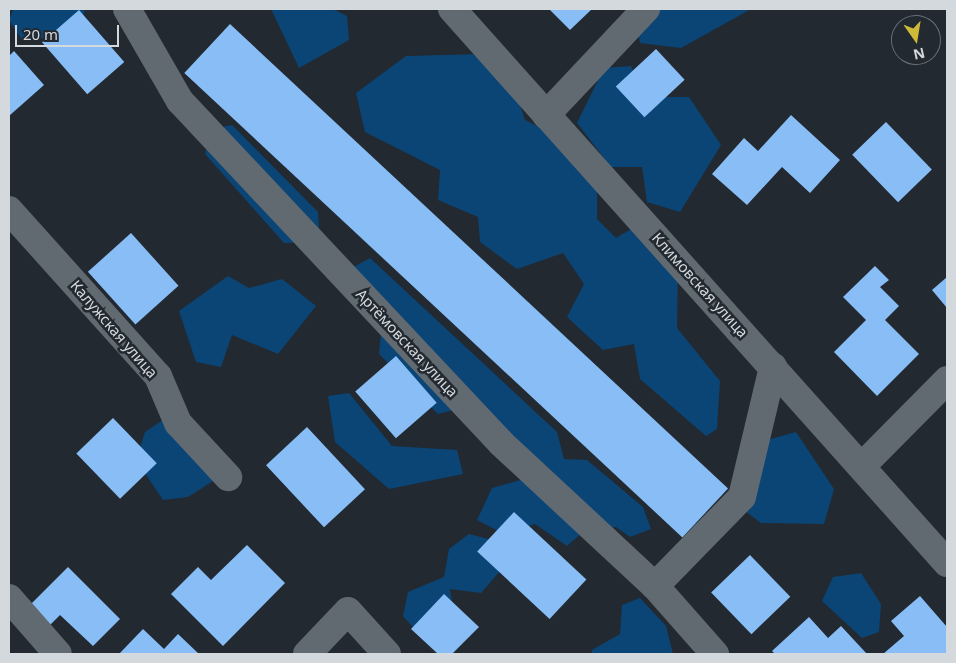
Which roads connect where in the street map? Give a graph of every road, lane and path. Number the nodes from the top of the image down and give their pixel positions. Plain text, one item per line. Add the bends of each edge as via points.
1 (127, 9) edge
2 (452, 9) edge
3 (646, 9) edge
4 (546, 115) junction
5 (9, 210) edge
6 (773, 367) junction
7 (947, 380) edge
8 (862, 466) junction
9 (228, 477) dead end
10 (947, 562) edge
11 (655, 586) junction
12 (9, 598) edge
13 (58, 654) edge
14 (307, 654) edge
15 (387, 654) edge
16 (715, 654) edge

1 - 11 street, Артёмовская улица via 180,101 501,443
2 - 4 street, Климовская улица
3 - 4 street
4 - 6 street, Климовская улица
5 - 9 street, Калужская улица via 158,376 178,423
6 - 8 street, Климовская улица
6 - 11 street via 742,497
7 - 8 street
8 - 10 street, Климовская улица
11 - 16 street, Артёмовская улица
12 - 13 street
14 - 15 street via 348,611

